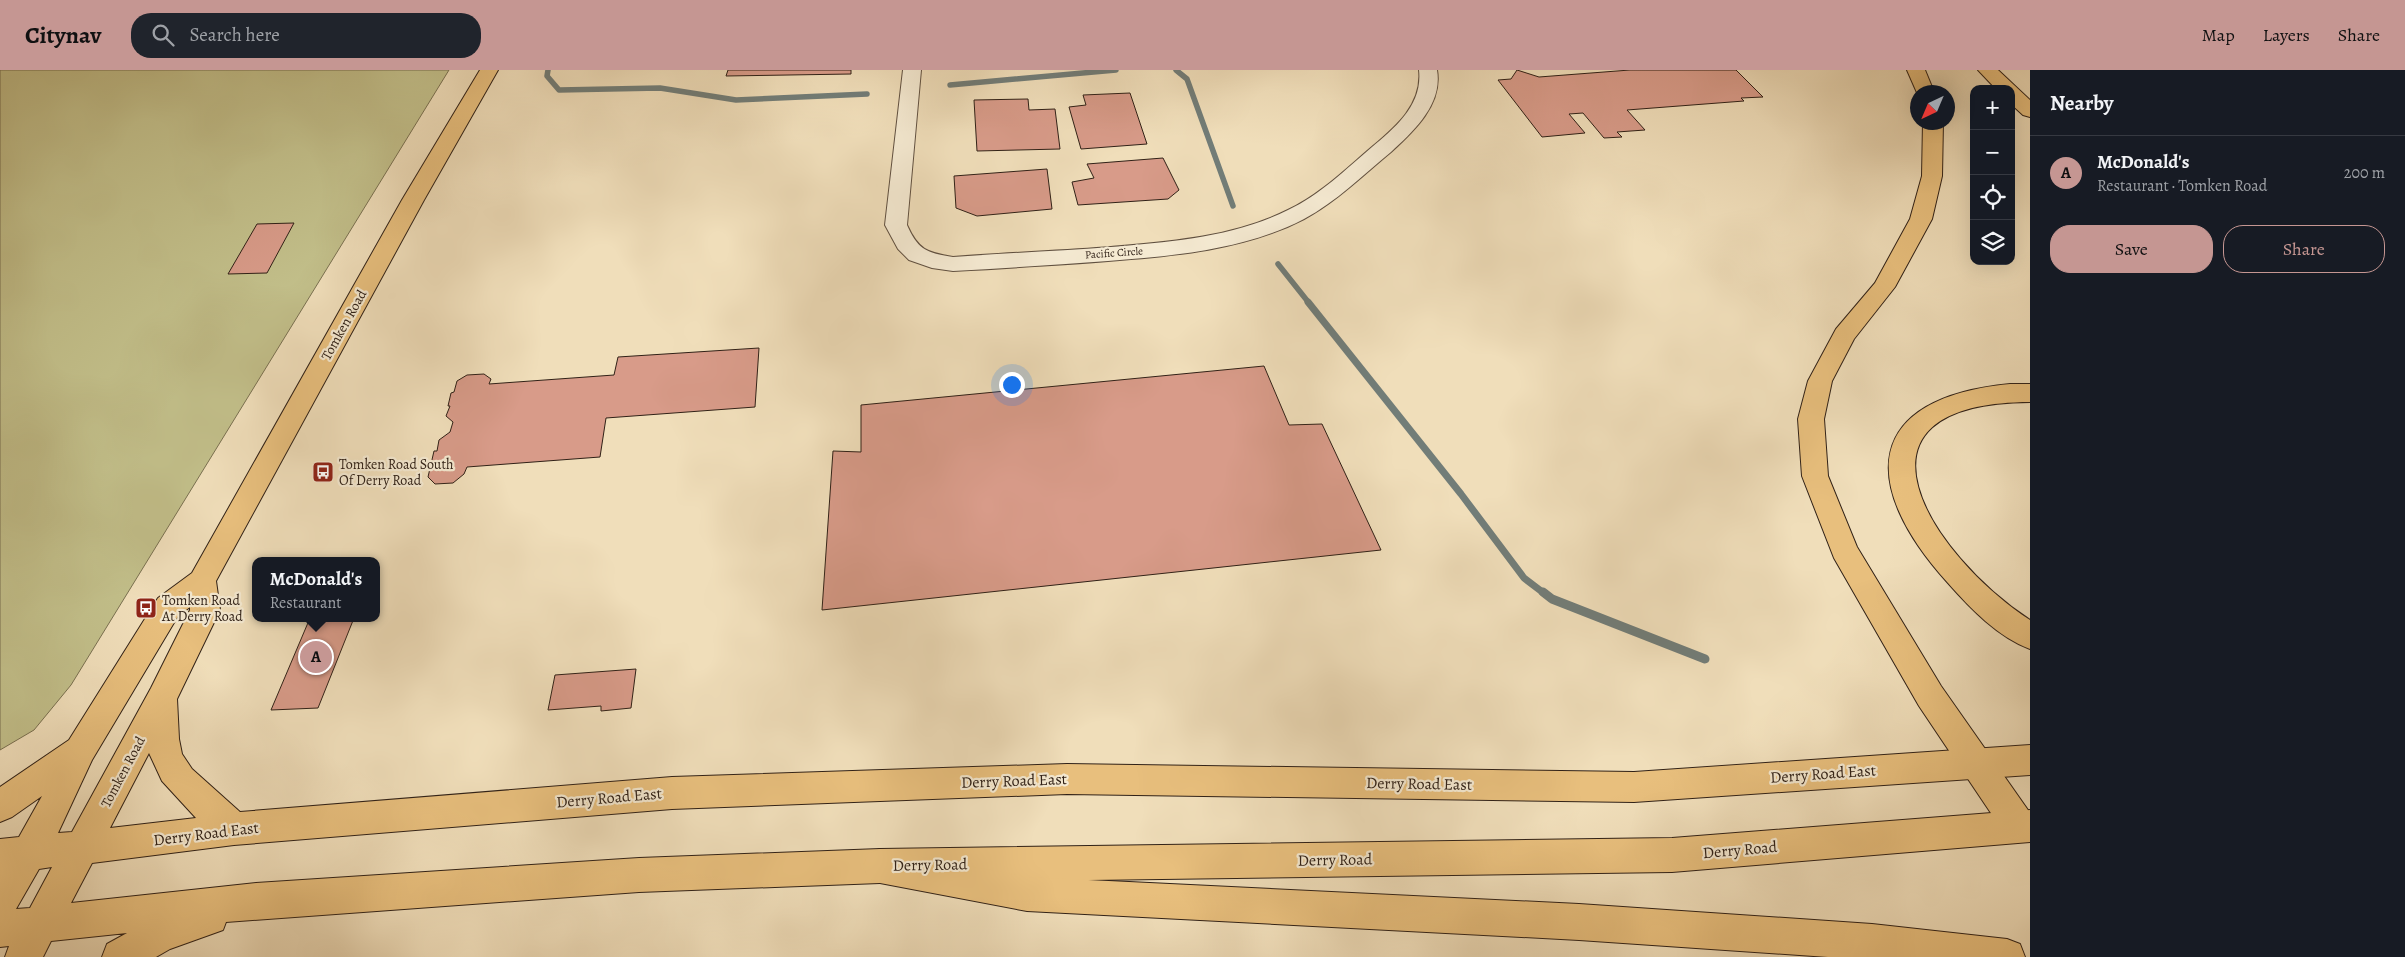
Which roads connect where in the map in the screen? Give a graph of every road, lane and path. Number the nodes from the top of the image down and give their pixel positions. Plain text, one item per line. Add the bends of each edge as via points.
1 (489, 70) edge
2 (912, 70) edge
3 (1428, 70) edge
4 (1916, 70) edge
5 (1987, 70) edge
6 (1922, 85) edge
7 (2003, 85) edge
8 (2015, 97) edge
9 (2030, 111) edge
10 (1933, 130) edge
11 (2030, 393) edge
12 (202, 581) junction
13 (2030, 636) edge
14 (162, 698) junction
15 (81, 750) junction
16 (2030, 760) edge
17 (1974, 763) junction
18 (0, 806) edge
19 (2025, 826) edge
20 (234, 830) junction
21 (82, 848) junction
22 (15, 854) edge
23 (880, 866) junction
24 (256, 901) junction
25 (0, 904) edge
26 (40, 925) junction
27 (0, 929) edge
28 (23, 957) edge
29 (120, 957) edge
30 (2007, 957) edge

1 - 12 main road, Tomken Road via 413,200
2 - 3 street, Pacific Circle via 896,225 905,246 926,260 953,264 1182,247 1239,235 1284,220 1323,198 1394,138 1418,113 1431,79
4 - 6 main road
5 - 7 main road
8 - 9 main road
10 - 17 main road via 1932,176 1921,219 1884,287 1844,335 1820,380 1811,419 1815,476 1844,550 1930,696
11 - 13 main road via 1978,396 1950,404 1930,415 1914,428 1904,449 1900,474 1914,513 1930,541 1989,606
12 - 14 main road, Tomken Road via 205,610
12 - 15 main road, Tomken Road via 168,607
14 - 20 main road via 168,762 205,805
14 - 21 main road, Tomken Road
15 - 18 main road
15 - 22 main road, Tomken Road
16 - 17 main road, Derry Road East
17 - 19 main road
17 - 20 main road, Derry Road East via 1634,787 1067,779 672,792
19 - 23 main road, Derry Road via 1672,855
20 - 21 main road, Derry Road East
21 - 22 main road, Derry Road East
21 - 26 main road, Tomken Road
22 - 25 main road, Tomken Road
23 - 24 main road, Derry Road via 639,876
23 - 30 main road via 1027,894 1588,922 1872,942
24 - 26 main road
24 - 29 main road via 161,934
26 - 27 main road
26 - 28 main road, Tomken Road

